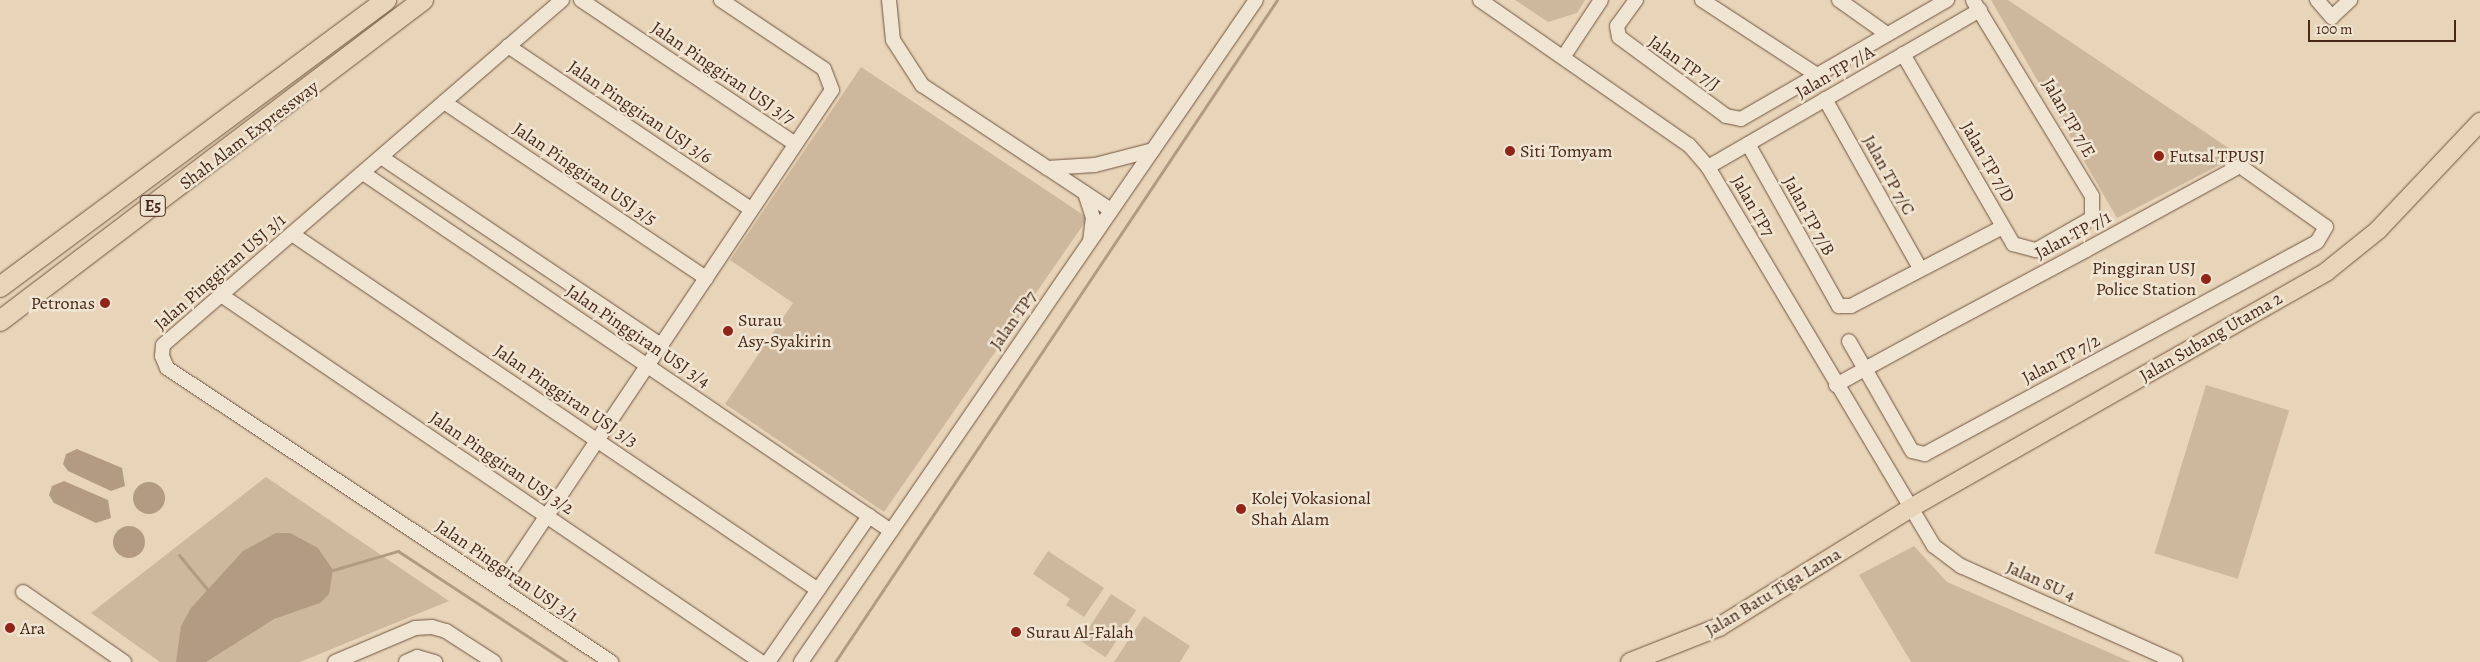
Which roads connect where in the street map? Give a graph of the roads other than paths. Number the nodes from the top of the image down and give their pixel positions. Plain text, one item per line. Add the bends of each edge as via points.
1 (423, 0) edge
2 (562, 0) edge
3 (581, 0) edge
4 (721, 0) edge
5 (889, 0) edge
6 (1256, 0) edge
7 (1480, 0) edge
8 (1601, 0) edge
9 (1636, 0) edge
10 (1702, 0) edge
11 (1839, 0) edge
12 (1947, 0) edge
13 (2317, 0) edge
14 (2350, 0) edge
15 (382, 3) edge
16 (1977, 5) edge
17 (1888, 34) junction
18 (508, 46) junction
19 (1903, 54) junction
20 (1564, 56) junction
21 (1817, 75) junction
22 (1825, 99) junction
23 (444, 102) junction
24 (2480, 122) edge
25 (795, 144) junction
26 (1748, 144) junction
27 (1153, 150) junction
28 (381, 157) junction
29 (1708, 167) junction
30 (1047, 168) junction
31 (362, 173) junction
32 (1085, 193) junction
33 (752, 209) junction
34 (1111, 210) junction
35 (2324, 221) joint
36 (2003, 227) junction
37 (292, 234) junction
38 (2061, 237) joint
39 (1090, 241) junction
40 (1920, 268) junction
41 (706, 278) junction
42 (0, 287) edge
43 (221, 295) junction
44 (0, 320) edge
45 (1849, 341) dead end
46 (661, 345) junction
47 (647, 365) junction
48 (1865, 369) junction
49 (1836, 384) junction
50 (597, 440) junction
51 (1909, 509) junction
52 (547, 516) junction
53 (869, 516) junction
54 (891, 531) junction
55 (499, 587) junction
56 (818, 590) junction
57 (23, 592) dead end
58 (124, 662) edge
59 (335, 662) edge
60 (406, 662) edge
61 (435, 662) edge
62 (494, 662) edge
63 (611, 662) edge
64 (761, 662) edge
65 (768, 662) edge
66 (801, 662) edge
67 (1630, 662) edge
68 (2176, 662) edge

1 - 44 highway, Shah Alam Expressway / E5
2 - 18 street, Jalan Pinggiran USJ 3/1
3 - 25 street, Jalan Pinggiran USJ 3/7
4 - 25 street via 824,69 832,90
5 - 30 street via 893,40 922,85
6 - 27 street, Jalan TP7
7 - 20 street, Jalan TP7
8 - 20 street
9 - 21 street, Jalan TP 7/J via 1617,26 1619,38 1628,48 1726,116 1741,119
10 - 21 street
11 - 17 street
12 - 17 street
13 - 14 street via 2332,17
15 - 42 highway, Shah Alam Expressway / E5
16 - 19 street, Jalan TP 7/A
16 - 38 street, Jalan TP 7/E via 2092,196 2092,218
17 - 21 street
18 - 23 street, Jalan Pinggiran USJ 3/1
18 - 33 street, Jalan Pinggiran USJ 3/6
19 - 22 street, Jalan TP 7/A
19 - 36 street, Jalan TP 7/D
20 - 29 street, Jalan TP7 via 1689,145
22 - 26 street, Jalan TP 7/A
22 - 40 street, Jalan TP 7/C
23 - 28 street, Jalan Pinggiran USJ 3/1
23 - 41 street, Jalan Pinggiran USJ 3/5
24 - 51 main road, Jalan Subang Utama 2 via 2378,230 2326,272
25 - 33 street
26 - 29 street, Jalan TP 7/A
26 - 40 street, Jalan TP 7/B via 1839,306 1851,306
27 - 30 street via 1095,165
27 - 34 street, Jalan TP7
28 - 31 street, Jalan Pinggiran USJ 3/1
28 - 46 street, Jalan Pinggiran USJ 3/4
29 - 49 street, Jalan TP7
30 - 32 street
31 - 37 street, Jalan Pinggiran USJ 3/1
31 - 47 street, Jalan Pinggiran USJ 3/4
32 - 34 street
32 - 39 street via 1093,217
33 - 41 street
34 - 39 street, Jalan TP7
35 - 48 street, Jalan TP 7/1 via 2240,166
35 - 48 street, Jalan TP 7/2 via 2326,232 2318,242 1925,454 1912,451
36 - 38 street, Jalan TP 7/D via 2014,244 2024,248 2036,250
36 - 40 street
37 - 43 street, Jalan Pinggiran USJ 3/1
37 - 50 street, Jalan Pinggiran USJ 3/3
39 - 54 street, Jalan TP7
41 - 46 street
43 - 52 street, Jalan Pinggiran USJ 3/2
43 - 55 street, Jalan Pinggiran USJ 3/1 via 163,345 167,368
45 - 48 street, Jalan TP 7/2
46 - 47 street
47 - 50 street
47 - 53 street, Jalan Pinggiran USJ 3/4
48 - 49 street, Jalan TP 7/1
49 - 51 street, Jalan TP7
50 - 52 street
50 - 56 street, Jalan Pinggiran USJ 3/3
51 - 67 main road, Jalan Batu Tiga Lama via 1718,628
51 - 68 street, Jalan SU 4 via 1934,546 1961,566
52 - 55 street
52 - 64 street, Jalan Pinggiran USJ 3/2
53 - 54 street, Jalan Pinggiran USJ 3/4
53 - 56 street
54 - 66 street, Jalan TP7
55 - 63 street, Jalan Pinggiran USJ 3/1
56 - 65 street
57 - 58 street
59 - 62 street via 415,628 432,627 446,631
60 - 61 street via 418,657

